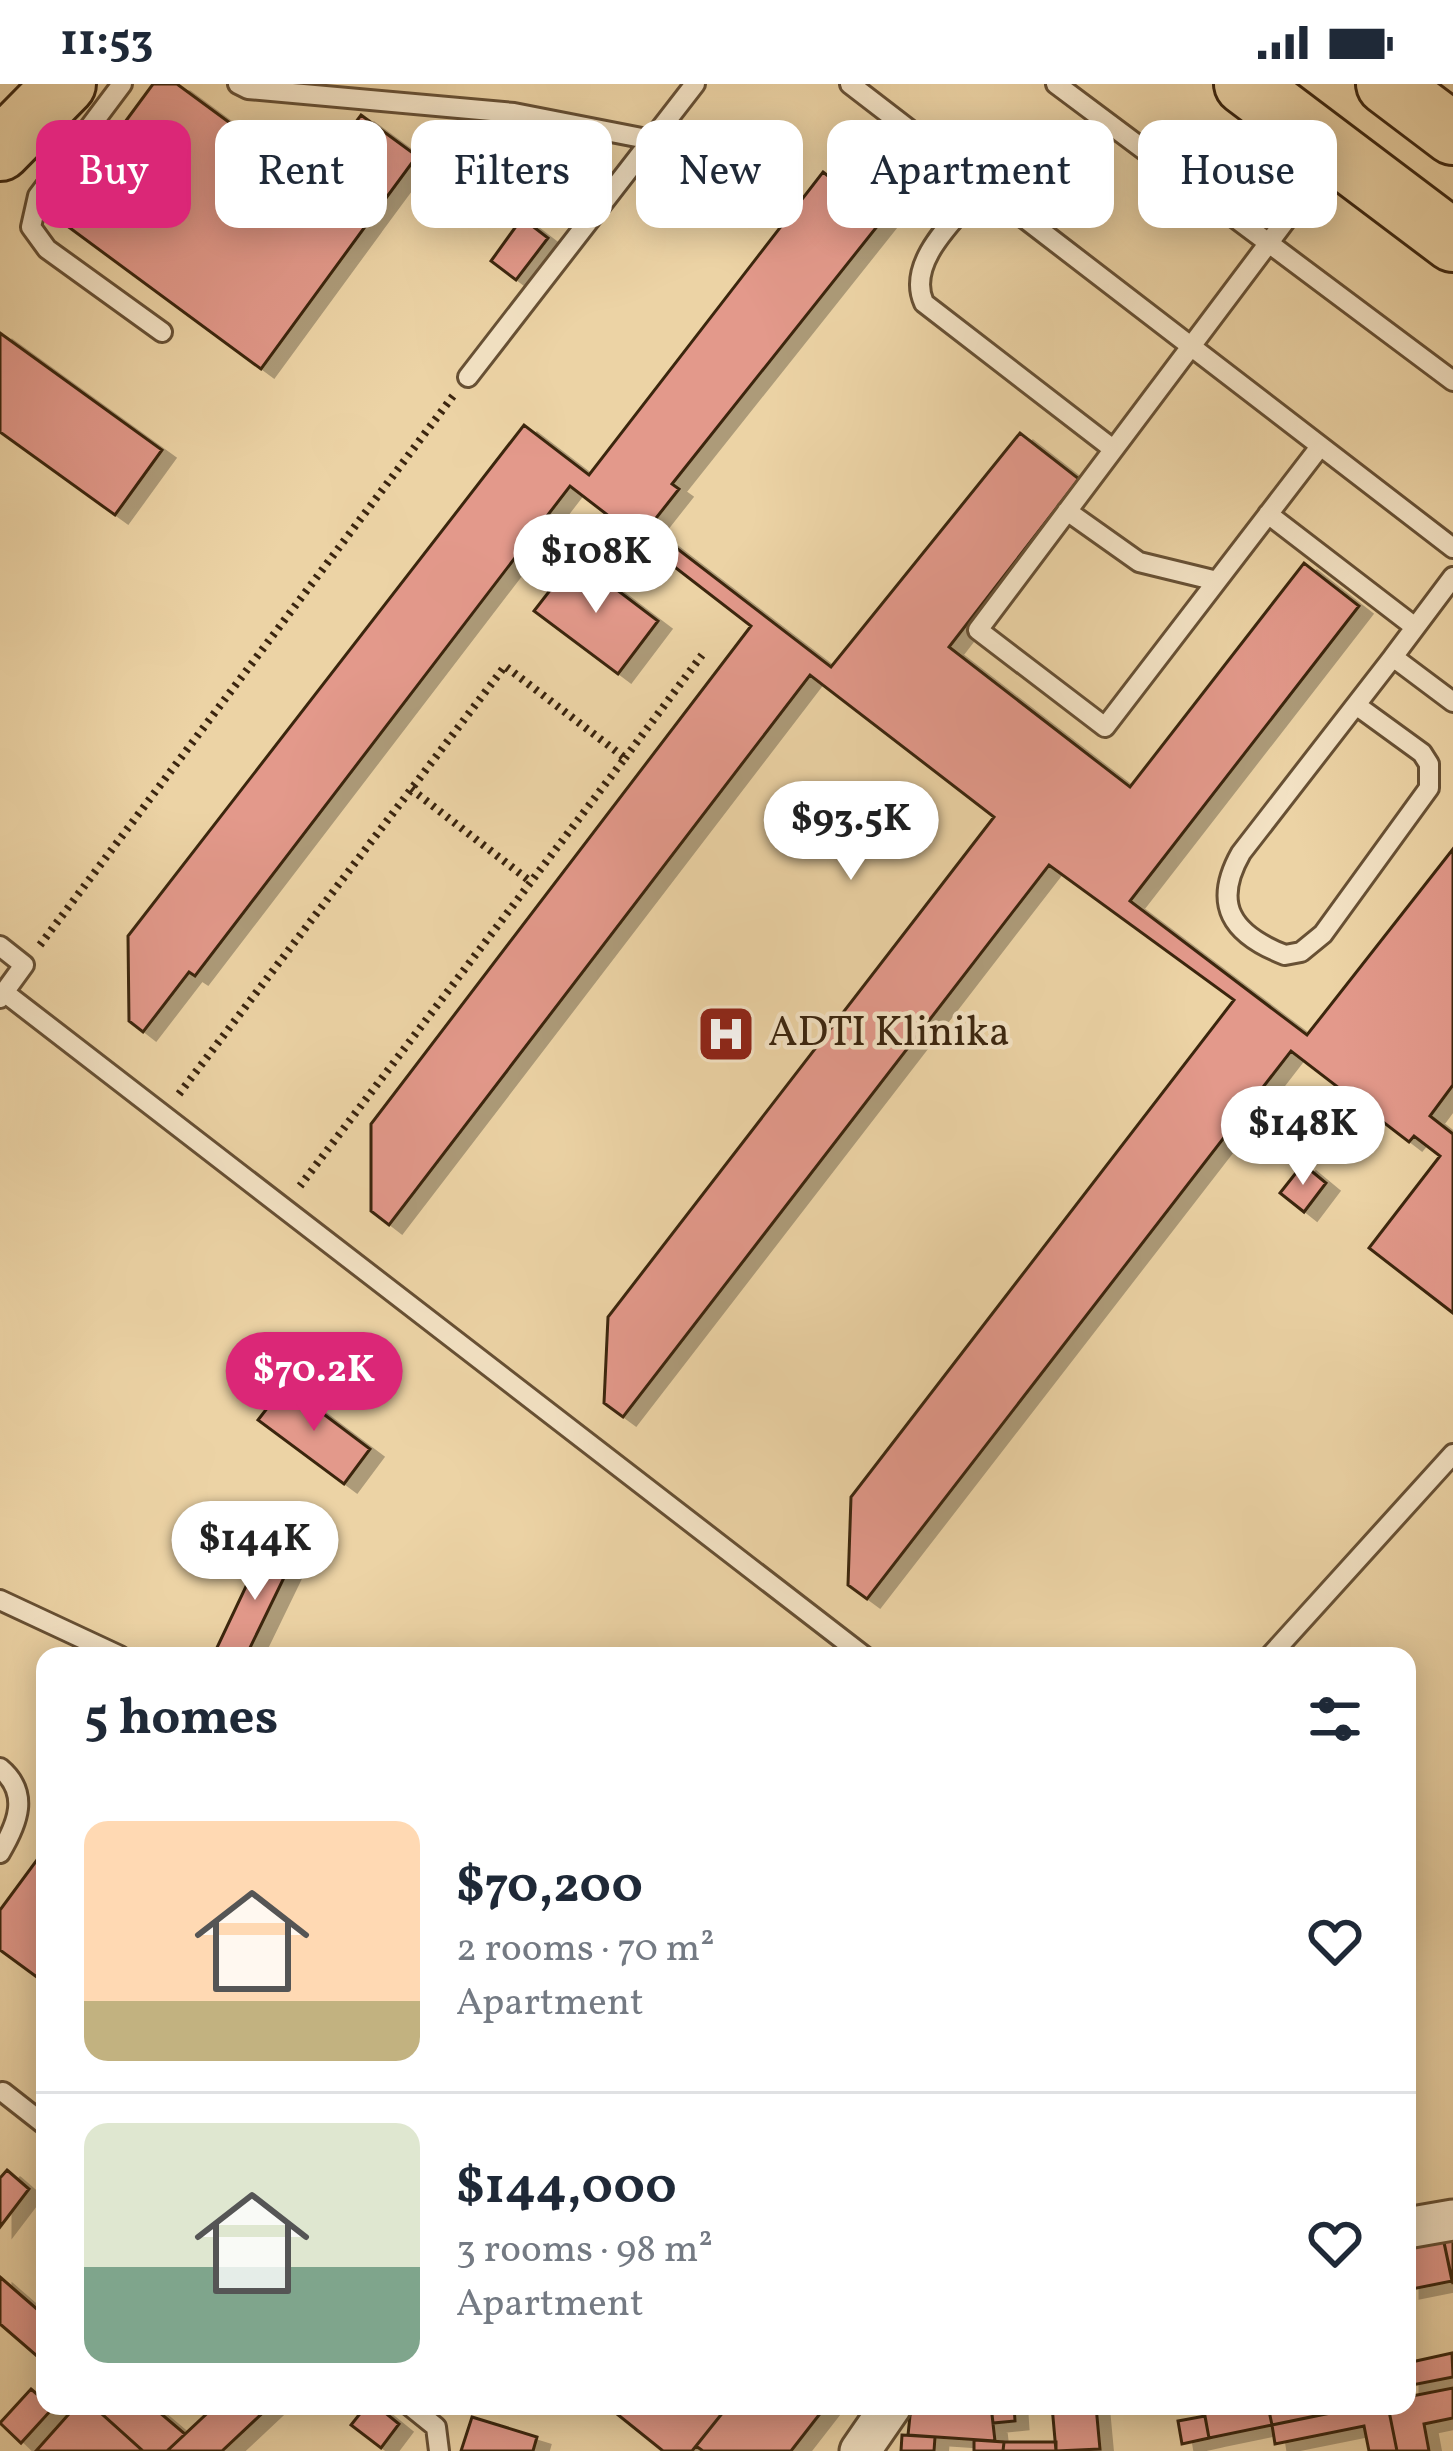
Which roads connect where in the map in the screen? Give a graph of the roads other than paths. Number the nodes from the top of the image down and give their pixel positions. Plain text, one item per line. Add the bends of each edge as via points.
1 (65, 84) edge
2 (122, 84) edge
3 (238, 84) edge
4 (695, 84) edge
5 (850, 84) edge
6 (1056, 84) edge
7 (1245, 84) edge
8 (1387, 84) edge
9 (667, 120) edge
10 (897, 120) edge
11 (1292, 120) edge
12 (1453, 134) edge
13 (636, 137) edge
14 (0, 150) edge
15 (1337, 154) edge
16 (636, 161) edge
17 (949, 228) edge
18 (1036, 228) edge
19 (1280, 228) edge
20 (1453, 241) edge
21 (1269, 243) junction
22 (162, 332) dead end
23 (1191, 348) junction
24 (468, 377) road end
25 (1453, 381) edge
26 (1319, 448) junction
27 (1113, 449) junction
28 (1067, 511) junction
29 (1268, 514) junction
30 (1453, 548) edge
31 (1453, 578) edge
32 (1217, 581) junction
33 (1415, 627) junction
34 (1393, 657) junction
35 (1453, 702) edge
36 (1356, 705) junction
37 (0, 946) edge
38 (2, 995) edge
39 (1453, 1454) edge
40 (0, 1600) edge
41 (101, 1647) edge
42 (852, 1647) edge
43 (1278, 1647) edge
44 (0, 1768) edge
45 (0, 1853) edge
46 (3, 2092) edge
47 (36, 2118) edge
48 (1453, 2220) edge
49 (1416, 2226) edge
50 (421, 2415) edge
51 (885, 2415) edge
52 (439, 2451) edge
53 (860, 2451) edge

1 - 14 main road
2 - 22 lane via 38,196 32,227 46,249
3 - 13 lane via 514,112
4 - 9 lane
5 - 10 lane
6 - 21 lane
7 - 11 main road
8 - 12 main road
15 - 20 main road
16 - 24 lane
17 - 27 lane via 918,275 924,303
18 - 23 lane
19 - 21 lane
21 - 23 lane
21 - 25 lane
23 - 26 lane
23 - 27 lane
26 - 29 lane
26 - 30 lane
27 - 28 lane
28 - 32 lane via 1139,562
28 - 32 lane via 978,630 1105,727
29 - 32 lane
29 - 33 lane
31 - 33 lane
33 - 34 lane
34 - 35 lane
34 - 36 lane
36 - 36 lane via 1228,876 1228,912 1285,955 1323,934 1429,788 1422,753
37 - 38 lane via 24,965
38 - 42 lane
39 - 43 lane
40 - 41 lane
44 - 45 lane via 20,1796
46 - 47 lane
48 - 49 street
50 - 52 lane via 436,2427
51 - 53 street

